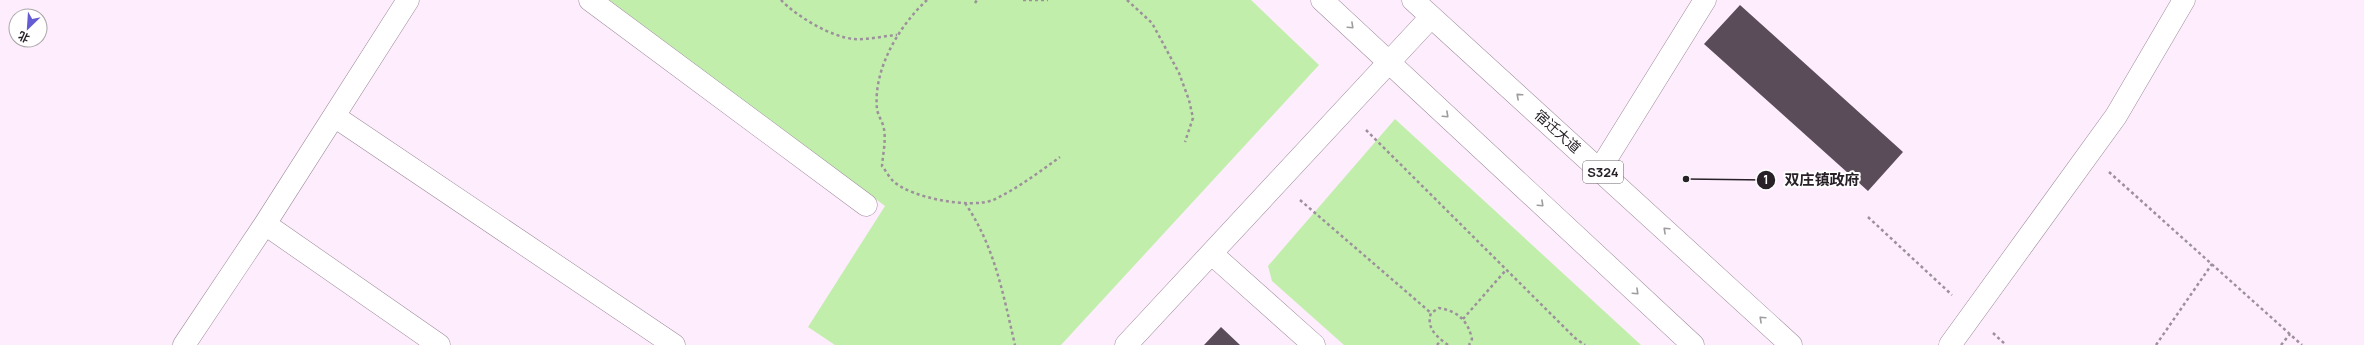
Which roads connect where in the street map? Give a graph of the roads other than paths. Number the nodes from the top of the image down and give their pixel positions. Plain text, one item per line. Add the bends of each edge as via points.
1 (408, 0) edge
2 (590, 0) edge
3 (1322, 0) edge
4 (1413, 0) edge
5 (1705, 0) edge
6 (2184, 0) edge
7 (1431, 17) junction
8 (1389, 62) junction
9 (334, 116) junction
10 (1600, 169) junction
11 (866, 205) dead end
12 (265, 224) junction
13 (1212, 254) junction
14 (187, 344) edge
15 (439, 345) edge
16 (674, 345) edge
17 (1126, 345) edge
18 (1314, 345) edge
19 (1693, 345) edge
20 (1791, 345) edge
21 (1950, 345) edge

1 - 9 street
2 - 11 street
3 -> 8 street
4 - 7 street, 宿迁大道 / S324
5 - 10 street
6 - 21 street via 2116,116
7 - 8 street
10 -> 7 street, 宿迁大道 / S324
8 - 13 street
8 -> 19 street
9 - 12 street
9 - 16 street
20 -> 10 street, 宿迁大道 / S324
12 - 14 street
12 - 15 street
13 - 17 street
13 - 18 street

